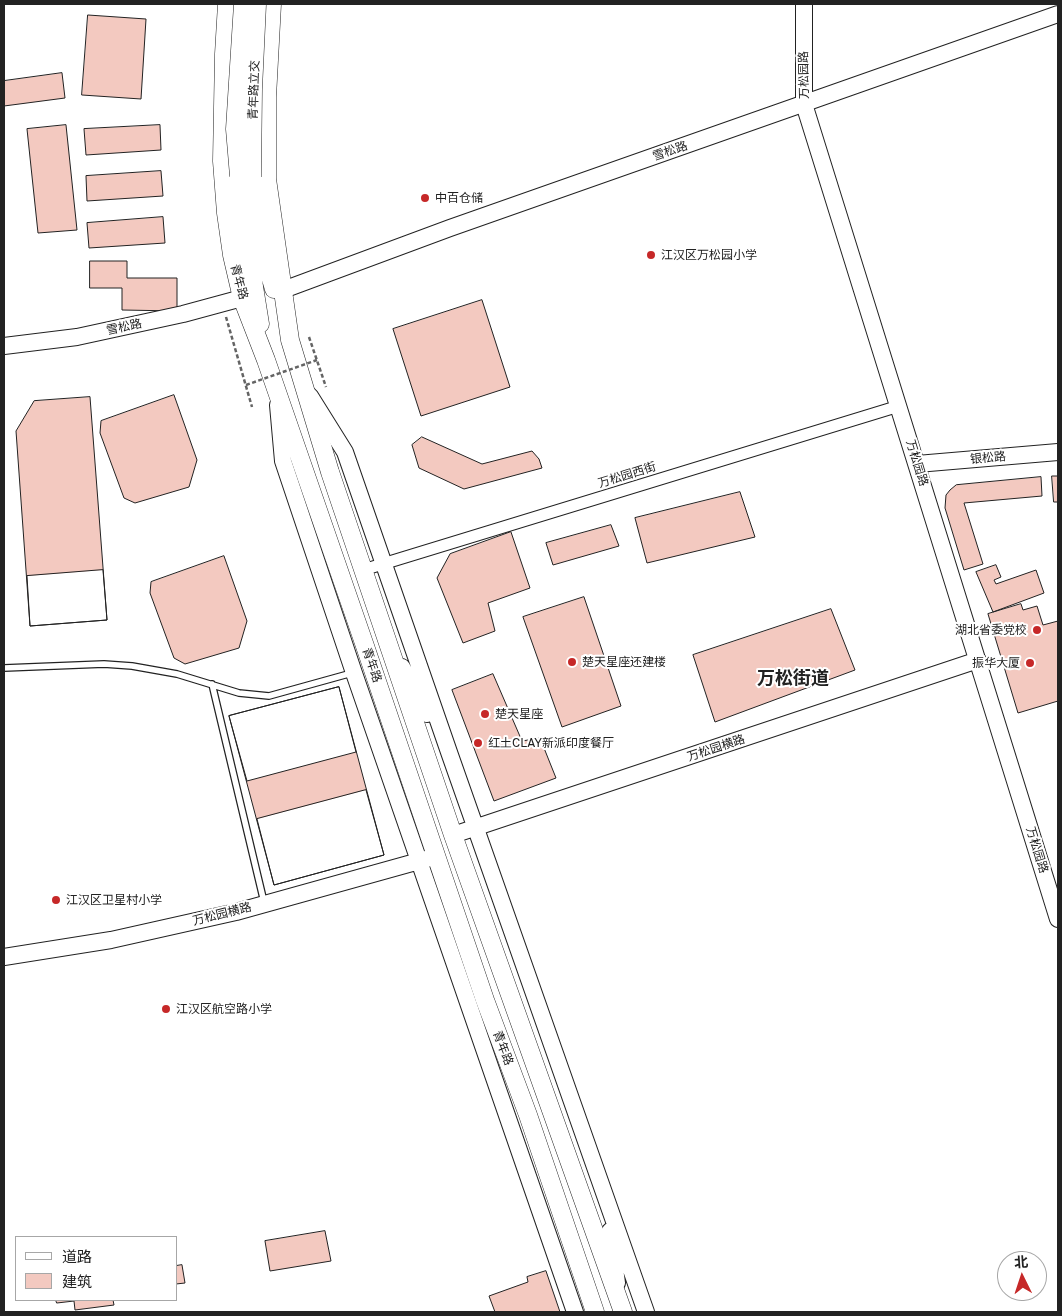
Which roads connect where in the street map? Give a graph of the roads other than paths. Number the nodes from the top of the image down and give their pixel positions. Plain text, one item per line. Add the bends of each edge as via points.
1 (227, 4) edge
2 (243, 4) edge
3 (257, 4) edge
4 (272, 4) edge
5 (804, 4) edge
6 (1058, 14) edge
7 (804, 104) junction
8 (246, 176) junction
9 (283, 290) junction
10 (242, 298) junction
11 (290, 340) junction
12 (4, 346) edge
13 (266, 360) junction
14 (303, 385) junction
15 (276, 390) junction
16 (899, 406) junction
17 (1058, 452) edge
18 (917, 464) junction
19 (383, 564) junction
20 (363, 570) junction
21 (386, 638) junction
22 (365, 646) junction
23 (978, 660) junction
24 (4, 668) edge
25 (354, 673) junction
26 (212, 684) junction
27 (450, 755) junction
28 (389, 774) junction
29 (475, 828) junction
30 (453, 835) junction
31 (428, 859) junction
32 (264, 904) junction
33 (1058, 918) edge
34 (4, 957) edge
35 (532, 1126) junction
36 (606, 1198) junction
37 (554, 1252) junction
38 (622, 1308) edge
39 (575, 1312) edge
40 (595, 1312) edge
41 (646, 1312) edge

1 - 10 main road, 青年路 via 222,161 230,246
2 - 8 main road, 青年路立交, bridge via 235,129
3 - 8 main road, 青年路立交, bridge
4 - 9 main road, 青年路 via 267,179
5 - 7 street, 万松园路
6 - 7 street, 雪松路
7 - 9 street, 雪松路
7 - 16 street, 万松园路
8 - 11 main road via 267,265
8 - 13 main road via 251,268
9 - 11 main road, 青年路
10 - 12 street, 雪松路 via 77,337
10 - 13 main road, 青年路
11 - 14 main road, 青年路
13 - 15 main road, 青年路
14 - 19 street via 345,452
14 - 20 main road, 青年路
15 - 22 main road, 青年路
15 - 25 street via 283,462
16 - 18 street, 万松园路
16 - 19 street, 万松园西街
17 - 18 street, 银松路
18 - 23 street, 万松园路
19 - 20 street, 万松园西街
19 - 27 street
20 - 21 main road, 青年路
21 - 27 street
21 - 30 main road, 青年路
22 - 28 street
22 - 31 main road, 青年路
23 - 29 street, 万松园横路
23 - 33 street, 万松园路
24 - 26 lane via 104,664 177,674
25 - 26 lane via 269,696 239,693
25 - 28 street
26 - 32 lane
27 - 29 street
28 - 31 street
29 - 30 street, 万松园横路
29 - 36 street
30 - 38 main road, 青年路
31 - 32 street, 万松园横路
31 - 35 main road, 青年路
31 - 37 street
32 - 34 street, 万松园横路 via 112,940
35 - 37 street
35 - 40 main road, 青年路
36 - 38 street
36 - 41 street
37 - 39 street

